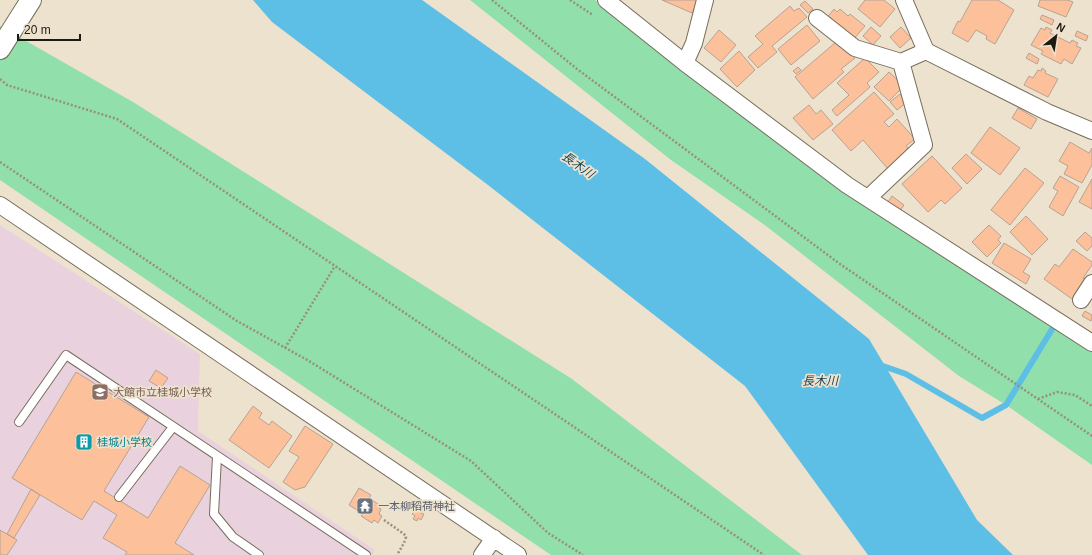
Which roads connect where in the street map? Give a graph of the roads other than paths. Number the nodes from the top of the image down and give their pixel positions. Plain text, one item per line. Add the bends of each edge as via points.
1 (31, 0) edge
2 (606, 0) edge
3 (705, 0) edge
4 (904, 0) edge
5 (817, 18) dead end
6 (0, 49) edge
7 (926, 51) junction
8 (901, 62) junction
9 (685, 63) junction
10 (1092, 131) edge
11 (868, 198) junction
12 (0, 205) edge
13 (1092, 283) edge
14 (1081, 300) dead end
15 (1092, 343) edge
16 (18, 422) dead end
17 (173, 427) junction
18 (218, 457) junction
19 (119, 498) dead end
20 (494, 538) junction
21 (259, 555) edge
22 (366, 555) edge
23 (482, 555) edge
24 (518, 555) edge

1 - 6 street
2 - 9 street
3 - 9 street via 694,43
4 - 7 street
5 - 8 street via 855,48
7 - 8 street
7 - 10 street via 1033,105
8 - 11 street via 924,145
9 - 11 street
11 - 15 street
12 - 20 street
13 - 14 street
16 - 17 lane via 66,355
17 - 18 lane
17 - 19 lane
18 - 21 lane via 214,514 233,537
18 - 22 lane
20 - 23 street
20 - 24 street

